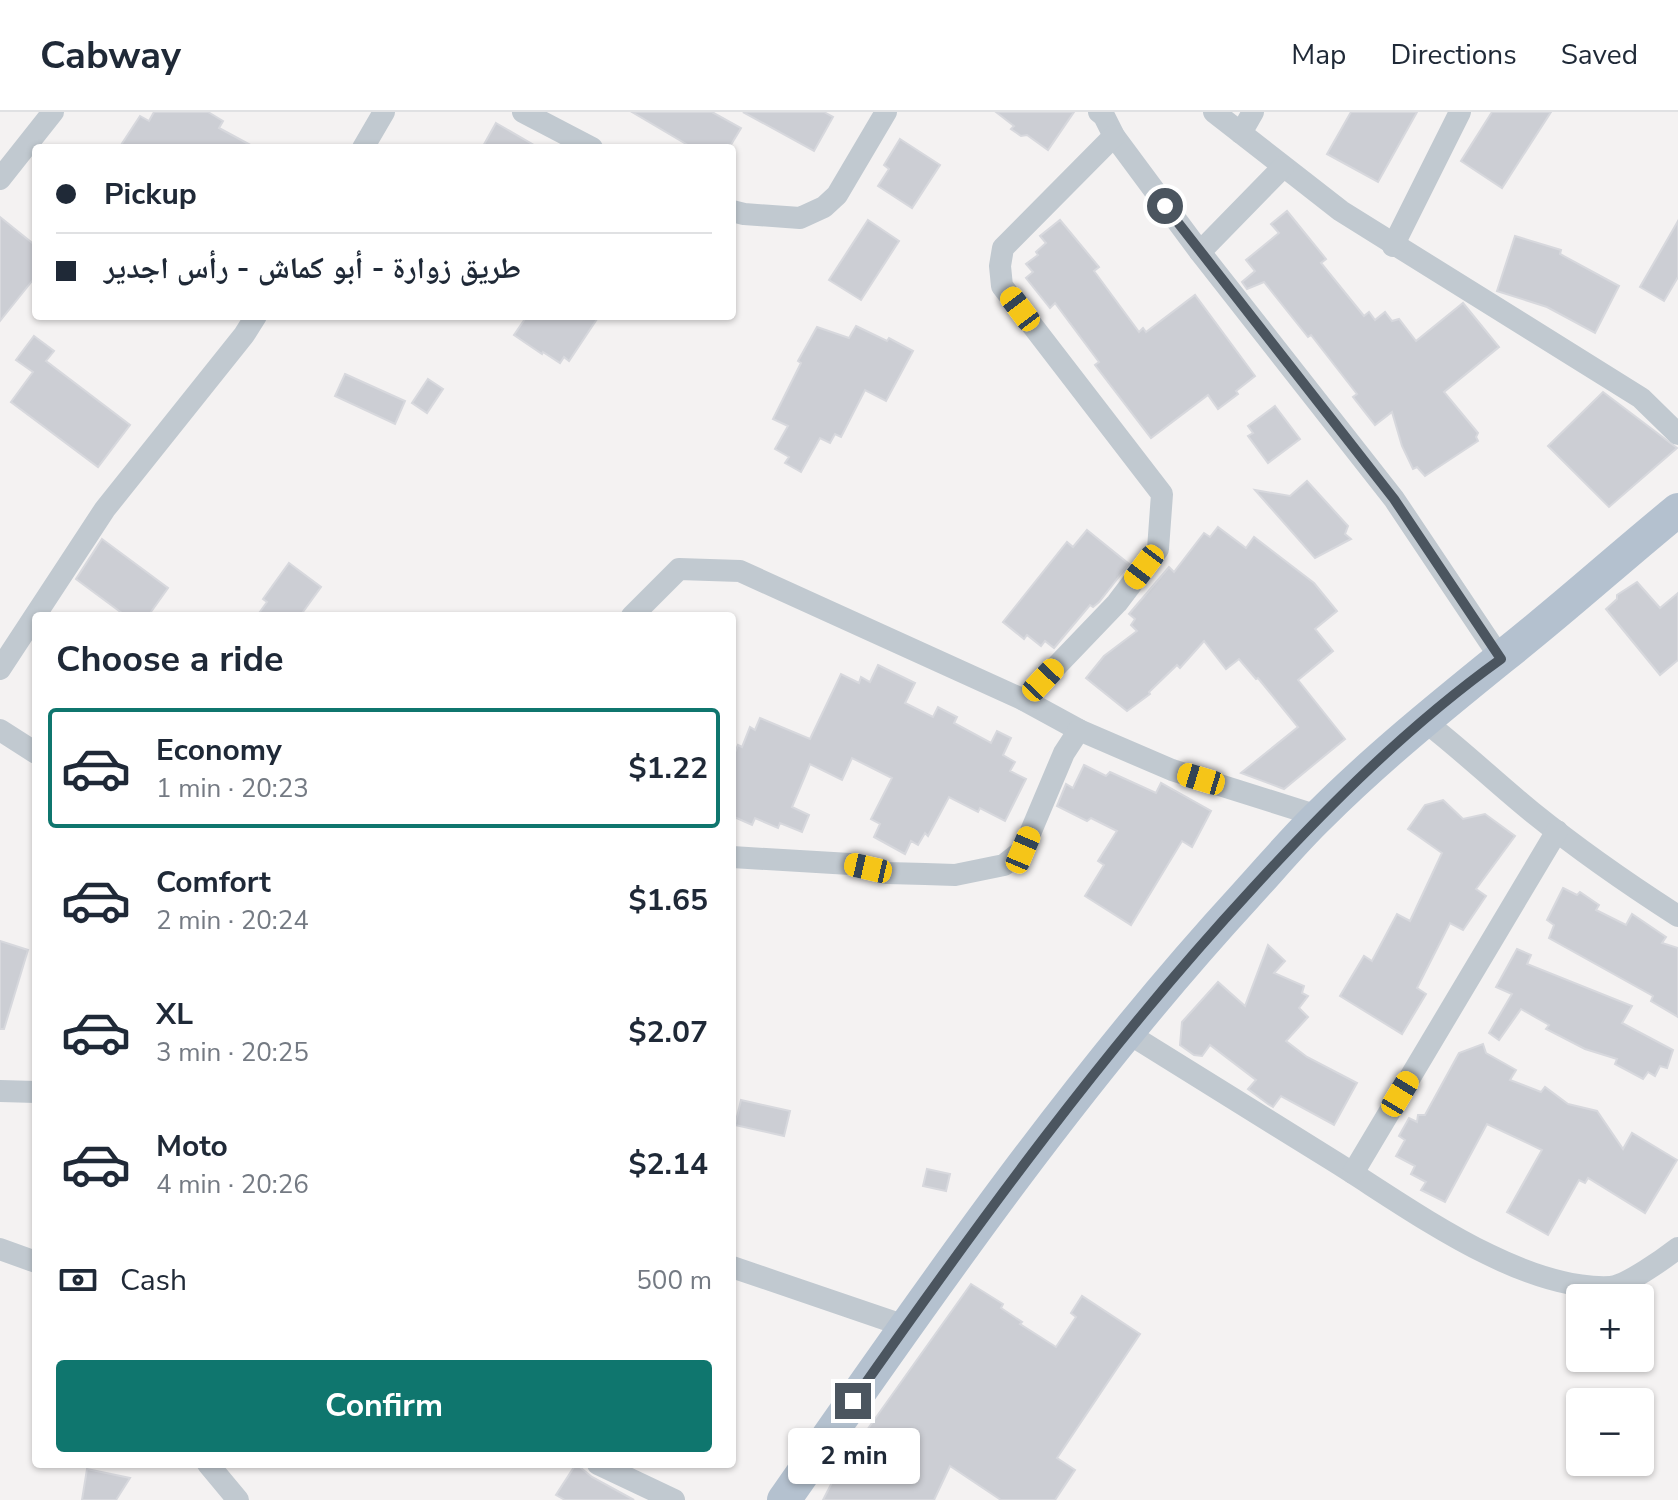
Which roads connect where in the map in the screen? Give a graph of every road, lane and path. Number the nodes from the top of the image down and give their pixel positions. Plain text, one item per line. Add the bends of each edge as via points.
1 (53, 112) edge
2 (384, 112) edge
3 (523, 112) edge
4 (886, 112) edge
5 (1214, 112) edge
6 (1253, 112) edge
7 (1460, 112) edge
8 (1103, 113) edge
9 (1241, 133) junction
10 (1114, 136) junction
11 (365, 144) edge
12 (584, 144) edge
13 (1283, 167) junction
14 (0, 179) edge
15 (736, 212) edge
16 (1393, 246) junction
17 (1200, 252) junction
18 (253, 320) edge
19 (1678, 434) edge
20 (1671, 524) edge
21 (37, 612) edge
22 (636, 612) edge
23 (32, 620) edge
24 (1501, 659) junction
25 (0, 669) edge
26 (1024, 700) junction
27 (1423, 720) junction
28 (0, 730) edge
29 (1079, 730) junction
30 (32, 750) edge
31 (1318, 816) junction
32 (1557, 831) junction
33 (736, 857) edge
34 (1678, 916) edge
35 (1126, 1032) junction
36 (0, 1091) edge
37 (32, 1092) edge
38 (1353, 1173) junction
39 (1678, 1248) edge
40 (0, 1249) edge
41 (32, 1261) edge
42 (736, 1268) edge
43 (905, 1326) junction
44 (211, 1468) edge
45 (606, 1468) edge
46 (238, 1500) edge
47 (674, 1500) edge
48 (784, 1500) edge

1 - 14 street
2 - 11 street
3 - 12 street
4 - 15 street via 837,195 824,207 800,218
5 - 9 street
6 - 9 street
7 - 16 street
8 - 10 street
9 - 13 street
10 - 17 street
10 - 26 street via 1003,248 1002,286 1162,494 1158,549 1117,603
13 - 16 street
13 - 17 street
16 - 19 street via 1641,398
17 - 24 street via 1394,499
18 - 21 street via 105,509
20 - 24 main road
22 - 26 street via 679,569 740,571
23 - 25 street
24 - 27 main road
26 - 29 street
27 - 31 main road
27 - 32 street
28 - 30 street
29 - 31 street via 1172,770
29 - 33 street via 1023,850 1004,865 955,875
31 - 35 main road
32 - 34 street
32 - 38 street
35 - 38 street
35 - 43 main road
36 - 37 street
38 - 39 street via 1521,1271 1558,1282 1613,1287
40 - 41 street
42 - 43 street
43 - 48 main road
44 - 46 street
45 - 47 street

